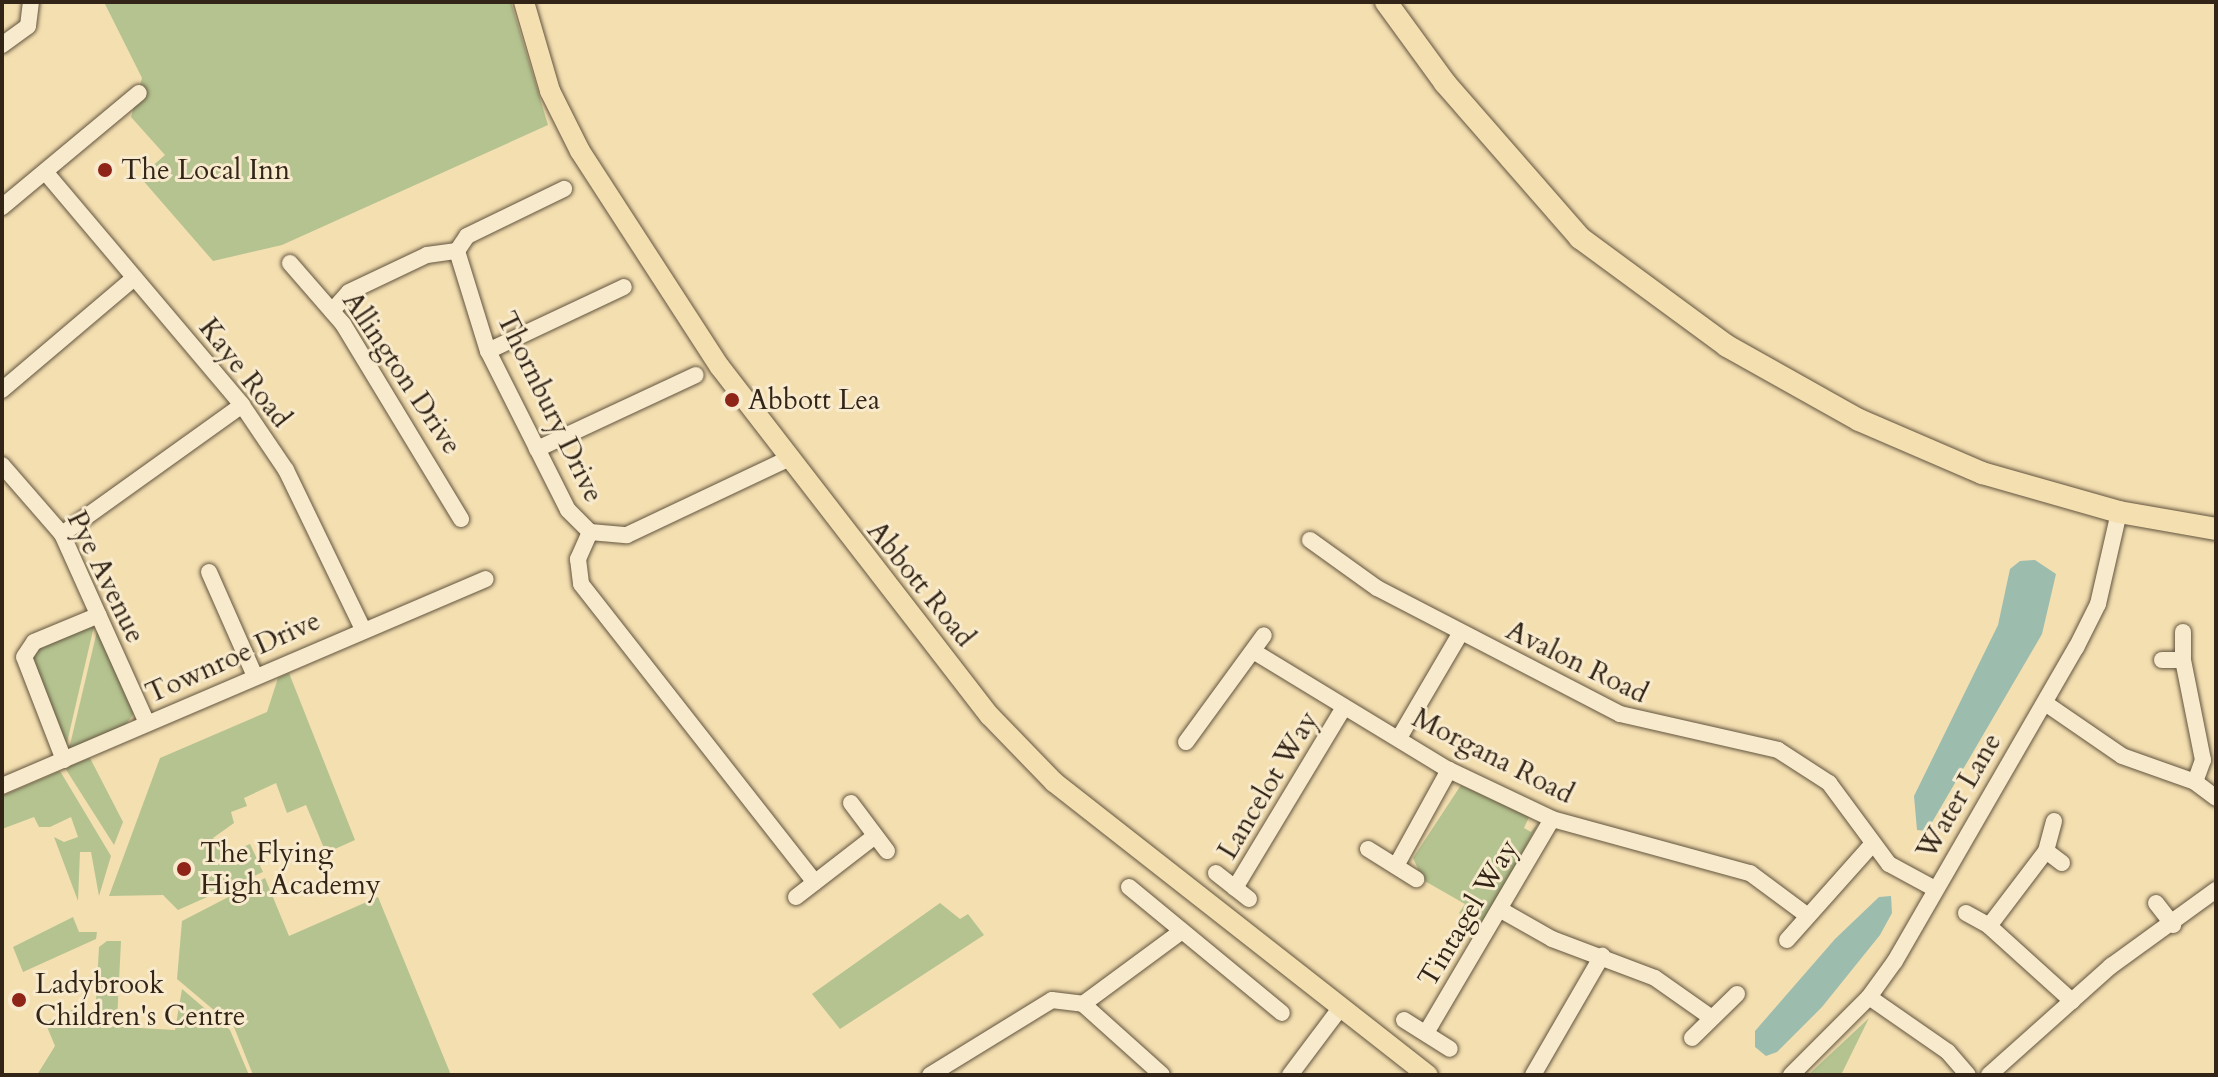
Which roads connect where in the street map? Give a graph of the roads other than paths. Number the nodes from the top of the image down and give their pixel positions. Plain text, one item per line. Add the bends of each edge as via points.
1 (31, 2) edge
2 (524, 2) edge
3 (1386, 2) edge
4 (2, 45) edge
5 (139, 93) dead end
6 (47, 174) junction
7 (564, 189) dead end
8 (2, 207) edge
9 (457, 251) junction
10 (290, 263) dead end
11 (134, 278) junction
12 (624, 287) dead end
13 (332, 311) junction
14 (488, 351) junction
15 (696, 375) dead end
16 (2, 390) edge
17 (242, 405) junction
18 (537, 449) junction
19 (786, 460) junction
20 (2, 465) edge
21 (2119, 512) junction
22 (461, 519) dead end
23 (2216, 529) edge
24 (590, 532) junction
25 (62, 534) junction
26 (1310, 540) dead end
27 (209, 572) dead end
28 (486, 579) dead end
29 (99, 615) junction
30 (363, 629) junction
31 (2183, 632) dead end
32 (1460, 634) junction
33 (1264, 635) dead end
34 (1253, 651) junction
35 (2162, 660) dead end
36 (2183, 660) junction
37 (254, 674) junction
38 (2045, 703) junction
39 (1344, 707) junction
40 (147, 723) junction
41 (1399, 738) junction
42 (1186, 742) dead end
43 (64, 760) junction
44 (1449, 770) junction
45 (2195, 782) junction
46 (2, 786) edge
47 (2216, 798) edge
48 (851, 803) dead end
49 (1552, 819) junction
50 (2054, 821) dead end
51 (875, 836) junction
52 (1870, 847) junction
53 (1368, 849) dead end
54 (887, 851) dead end
55 (2046, 851) junction
56 (2062, 863) dead end
57 (1396, 866) junction
58 (1216, 873) dead end
59 (1416, 879) dead end
60 (815, 882) junction
61 (1129, 887) dead end
62 (1235, 888) junction
63 (1935, 889) junction
64 (2216, 890) edge
65 (796, 897) dead end
66 (1249, 899) dead end
67 (2156, 903) dead end
68 (1501, 910) junction
69 (1966, 913) dead end
70 (1808, 916) junction
71 (2173, 925) junction
72 (1989, 926) junction
73 (1182, 931) junction
74 (1787, 940) dead end
75 (1602, 956) junction
76 (1737, 994) dead end
77 (1869, 997) junction
78 (2072, 1001) junction
79 (1083, 1004) junction
80 (1338, 1011) junction
81 (1282, 1013) dead end
82 (1709, 1016) junction
83 (1404, 1020) dead end
84 (1426, 1033) junction
85 (1692, 1038) dead end
86 (1450, 1049) dead end
87 (930, 1075) edge
88 (1162, 1075) edge
89 (1290, 1075) edge
90 (1428, 1075) edge
91 (1533, 1075) edge
92 (1791, 1075) edge
93 (1968, 1075) edge
94 (1989, 1075) edge

1 - 4 street via 28,26
2 - 19 main road, Abbott Road via 550,91 580,151
3 - 21 highway via 1520,173 1580,238 1656,297 1727,346 1887,434 1982,473
5 - 6 street
6 - 8 street
6 - 11 street, Kaye Road
7 - 9 street via 467,236
9 - 13 street via 427,255 349,292
9 - 14 street, Thornbury Drive
10 - 13 street, Allington Drive
11 - 16 street
11 - 17 street, Kaye Road
12 - 14 street
13 - 22 street, Allington Drive
14 - 18 street, Thornbury Drive
15 - 18 street
17 - 25 street
17 - 30 street, Kaye Road via 286,470
18 - 24 street, Thornbury Drive via 568,510
19 - 24 street via 627,535
19 - 80 main road, Abbott Road via 990,716 1054,782
20 - 25 street, Pye Avenue
21 - 23 highway
21 - 38 street, Water Lane via 2098,604
24 - 60 street via 578,559 581,584
25 - 29 street, Pye Avenue
26 - 32 street, Avalon Road
27 - 37 street
28 - 30 street, Townroe Drive
29 - 40 street, Pye Avenue
29 - 43 street via 34,642 24,657
30 - 37 street, Townroe Drive
31 - 36 street
32 - 41 street
32 - 52 street, Avalon Road via 1653,727 1778,750 1829,783
33 - 34 street
34 - 39 street, Morgana Road
34 - 42 street
35 - 36 street
36 - 45 street via 2203,760
37 - 40 street, Townroe Drive
38 - 45 street via 2122,756
38 - 63 street, Water Lane
39 - 41 street, Morgana Road
39 - 62 street, Lancelot Way
40 - 43 street, Townroe Drive
41 - 44 street, Morgana Road
43 - 46 street, Townroe Drive
44 - 49 street, Morgana Road
44 - 57 street
45 - 47 street
48 - 51 street
49 - 68 street, Tintagel Way
49 - 70 street, Morgana Road via 1750,873
50 - 55 street
51 - 54 street
51 - 60 street
52 - 63 street, Avalon Road
52 - 70 street
53 - 57 street
55 - 56 street
55 - 72 street
57 - 59 street
58 - 62 street, Lancelot Way
60 - 65 street
61 - 73 street
62 - 66 street, Lancelot Way
63 - 77 street, Water Lane
64 - 71 street
67 - 71 street
68 - 75 street
68 - 84 street, Tintagel Way
69 - 72 street
70 - 74 street
71 - 78 street
72 - 78 street
73 - 79 street
73 - 81 street
75 - 82 street via 1655,978
75 - 91 street
76 - 82 street
77 - 92 street, Water Lane
77 - 93 street via 1948,1052
78 - 94 street
79 - 87 street via 1052,1000
79 - 88 street
80 - 89 street
80 - 90 main road, Abbott Road
82 - 85 street
83 - 84 street, Tintagel Way
84 - 86 street, Tintagel Way

